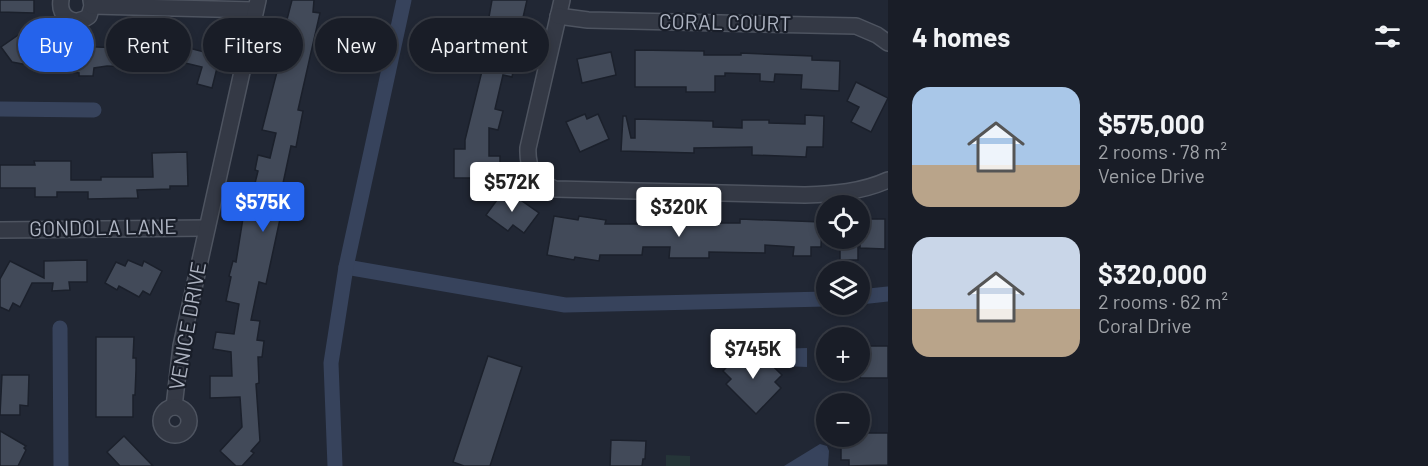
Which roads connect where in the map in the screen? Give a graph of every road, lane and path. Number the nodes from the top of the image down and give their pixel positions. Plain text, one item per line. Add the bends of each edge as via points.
1 (61, 0) edge
2 (562, 0) edge
3 (92, 3) edge
4 (256, 5) edge
5 (558, 16) junction
6 (888, 43) edge
7 (888, 180) edge
8 (207, 228) junction
9 (0, 230) edge
10 (174, 407) dead end

1 - 3 street via 63,14 75,21 85,19
2 - 5 street
3 - 4 street
4 - 8 street, VENICE DRIVE
5 - 6 street, CORAL COURT via 856,26
5 - 7 street via 528,148 530,169 544,185 555,189 805,195 858,190
8 - 9 street, GONDOLA LANE
8 - 10 street, VENICE DRIVE via 181,346

